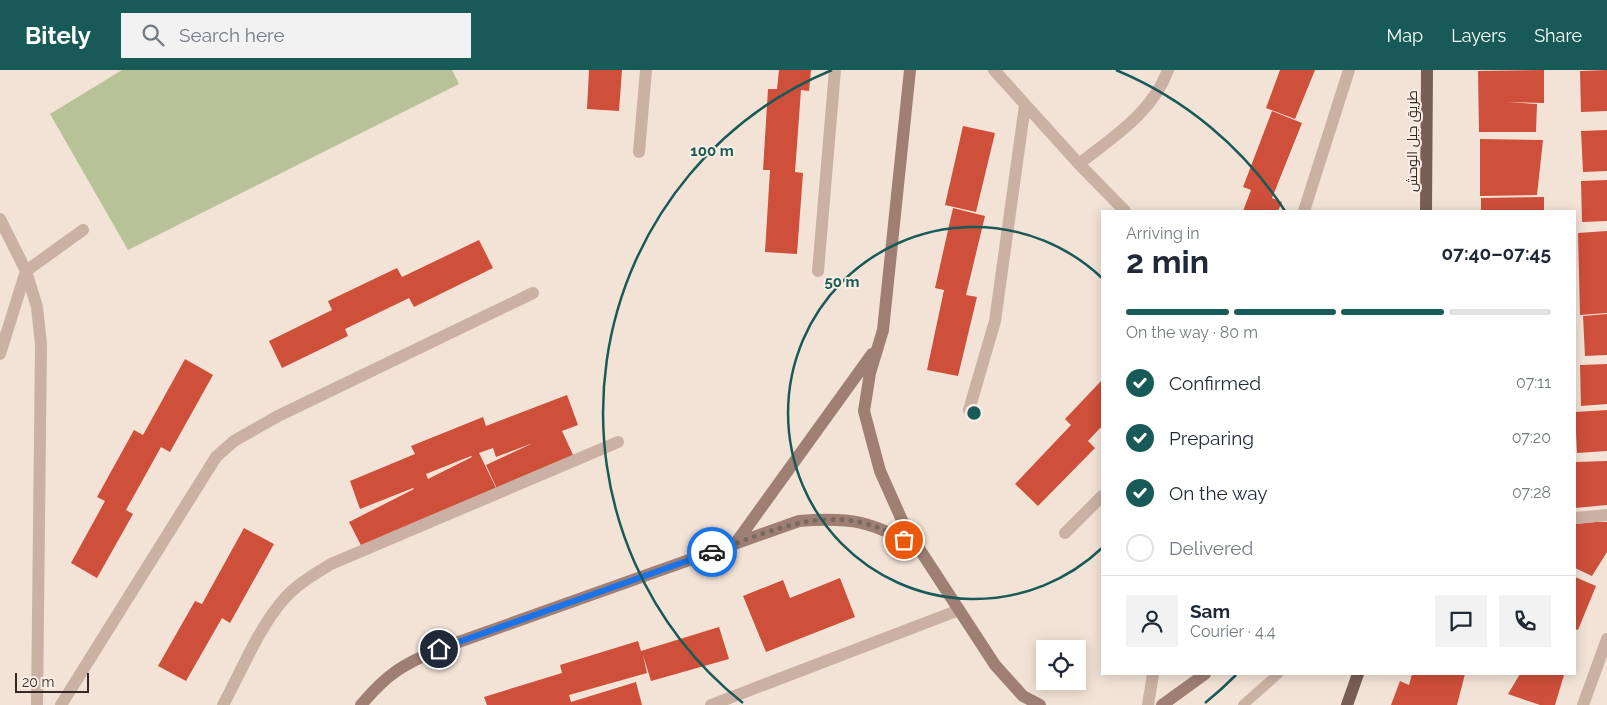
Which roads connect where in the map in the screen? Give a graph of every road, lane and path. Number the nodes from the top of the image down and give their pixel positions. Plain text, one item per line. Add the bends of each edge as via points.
1 (646, 70) edge
2 (835, 70) edge
3 (910, 70) edge
4 (994, 70) edge
5 (1168, 70) edge
6 (1349, 70) edge
7 (1427, 70) edge
8 (1025, 105) junction
9 (639, 152) dead end
10 (1079, 164) junction
11 (1124, 210) edge
12 (1304, 210) edge
13 (1426, 210) edge
14 (0, 219) edge
15 (83, 230) dead end
16 (818, 270) dead end
17 (26, 271) junction
18 (533, 293) dead end
19 (878, 346) junction
20 (0, 354) edge
21 (969, 410) dead end
22 (618, 442) dead end
23 (1101, 497) edge
24 (1607, 514) edge
25 (1576, 518) edge
26 (1065, 533) dead end
27 (735, 544) junction
28 (919, 548) junction
29 (960, 610) junction
30 (1607, 639) edge
31 (1153, 675) edge
32 (1204, 675) edge
33 (1277, 675) edge
34 (1358, 675) edge
35 (37, 705) edge
36 (61, 705) edge
37 (223, 705) edge
38 (361, 705) edge
39 (711, 705) edge
40 (1040, 705) edge
41 (1148, 705) edge
42 (1162, 705) edge
43 (1243, 705) edge
44 (1347, 705) edge
45 (1583, 705) edge

1 - 9 street
2 - 16 street
3 - 19 main road via 883,330
4 - 8 street
5 - 10 street via 1162,87 1141,114
6 - 12 street
7 - 13 main road, طريق جبل الوحش
8 - 10 street
8 - 21 street via 995,321
10 - 11 street
14 - 17 street
15 - 17 street
17 - 20 street
17 - 35 street via 37,307 41,344
18 - 36 street via 234,440 216,457
19 - 27 main road
19 - 28 main road via 864,410 880,471 905,527
22 - 37 street via 331,564 306,580 285,597 270,619
23 - 26 street
24 - 25 street
27 - 28 main road via 799,522 833,519 860,521 888,530
27 - 38 main road via 406,663 381,681
28 - 29 main road
29 - 39 street
29 - 40 main road via 995,665 1024,696
30 - 45 street
31 - 41 street
32 - 42 main road
33 - 43 lane
34 - 44 main road

